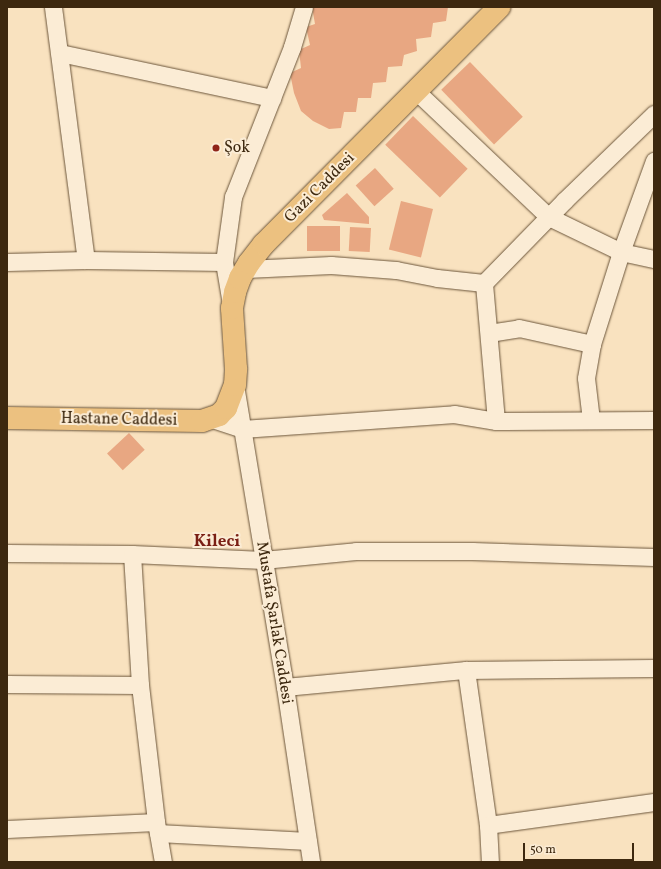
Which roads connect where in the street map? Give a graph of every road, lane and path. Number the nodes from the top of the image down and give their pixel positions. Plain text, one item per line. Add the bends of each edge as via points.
1 (53, 7) edge
2 (304, 7) edge
3 (499, 7) edge
4 (60, 53) junction
5 (416, 91) junction
6 (272, 98) junction
7 (654, 114) edge
8 (654, 161) edge
9 (549, 217) junction
10 (621, 252) junction
11 (654, 259) edge
12 (86, 260) junction
13 (7, 262) edge
14 (224, 262) junction
15 (246, 269) junction
16 (484, 283) junction
17 (232, 308) junction
18 (489, 333) junction
19 (592, 344) junction
20 (235, 385) junction
21 (219, 413) junction
22 (7, 418) edge
23 (591, 420) junction
24 (654, 420) edge
25 (496, 421) junction
26 (242, 429) junction
27 (7, 553) edge
28 (132, 554) junction
29 (654, 557) edge
30 (263, 560) junction
31 (654, 668) edge
32 (466, 670) junction
33 (7, 684) edge
34 (140, 685) junction
35 (285, 687) junction
36 (654, 802) edge
37 (488, 825) junction
38 (157, 827) junction
39 (7, 829) edge
40 (308, 841) junction
41 (163, 862) edge
42 (311, 862) edge
43 (490, 862) edge

1 - 4 street
2 - 6 street
3 - 5 main road, Gazi Caddesi
4 - 6 street
4 - 12 street
5 - 9 street
5 - 15 main road, Gazi Caddesi via 264,244
6 - 14 street via 234,197
7 - 9 street
8 - 10 street
9 - 10 street
9 - 16 street
10 - 11 street
10 - 19 street
12 - 13 street
12 - 14 street
14 - 17 street
15 - 16 street via 331,265 396,270
15 - 17 main road, Gazi Caddesi via 235,292
16 - 18 street
17 - 20 main road, Gazi Caddesi
18 - 19 street via 519,328
18 - 25 street
19 - 23 street via 586,378
20 - 21 main road, Gazi Caddesi
20 - 26 street, Mustafa Şarlak Caddesi
21 - 22 main road, Hastane Caddesi via 202,421
21 - 26 street
23 - 24 street
23 - 25 street
25 - 26 street via 454,414
26 - 30 street, Mustafa Şarlak Caddesi
27 - 28 street
28 - 30 street
28 - 34 street
29 - 30 street via 472,551 356,551
30 - 35 street, Mustafa Şarlak Caddesi
31 - 32 street
32 - 35 street
32 - 37 street
33 - 34 street
34 - 38 street
35 - 40 street, Mustafa Şarlak Caddesi
36 - 37 street
37 - 43 street
38 - 39 street
38 - 40 street
38 - 41 street
40 - 42 street, Mustafa Şarlak Caddesi

